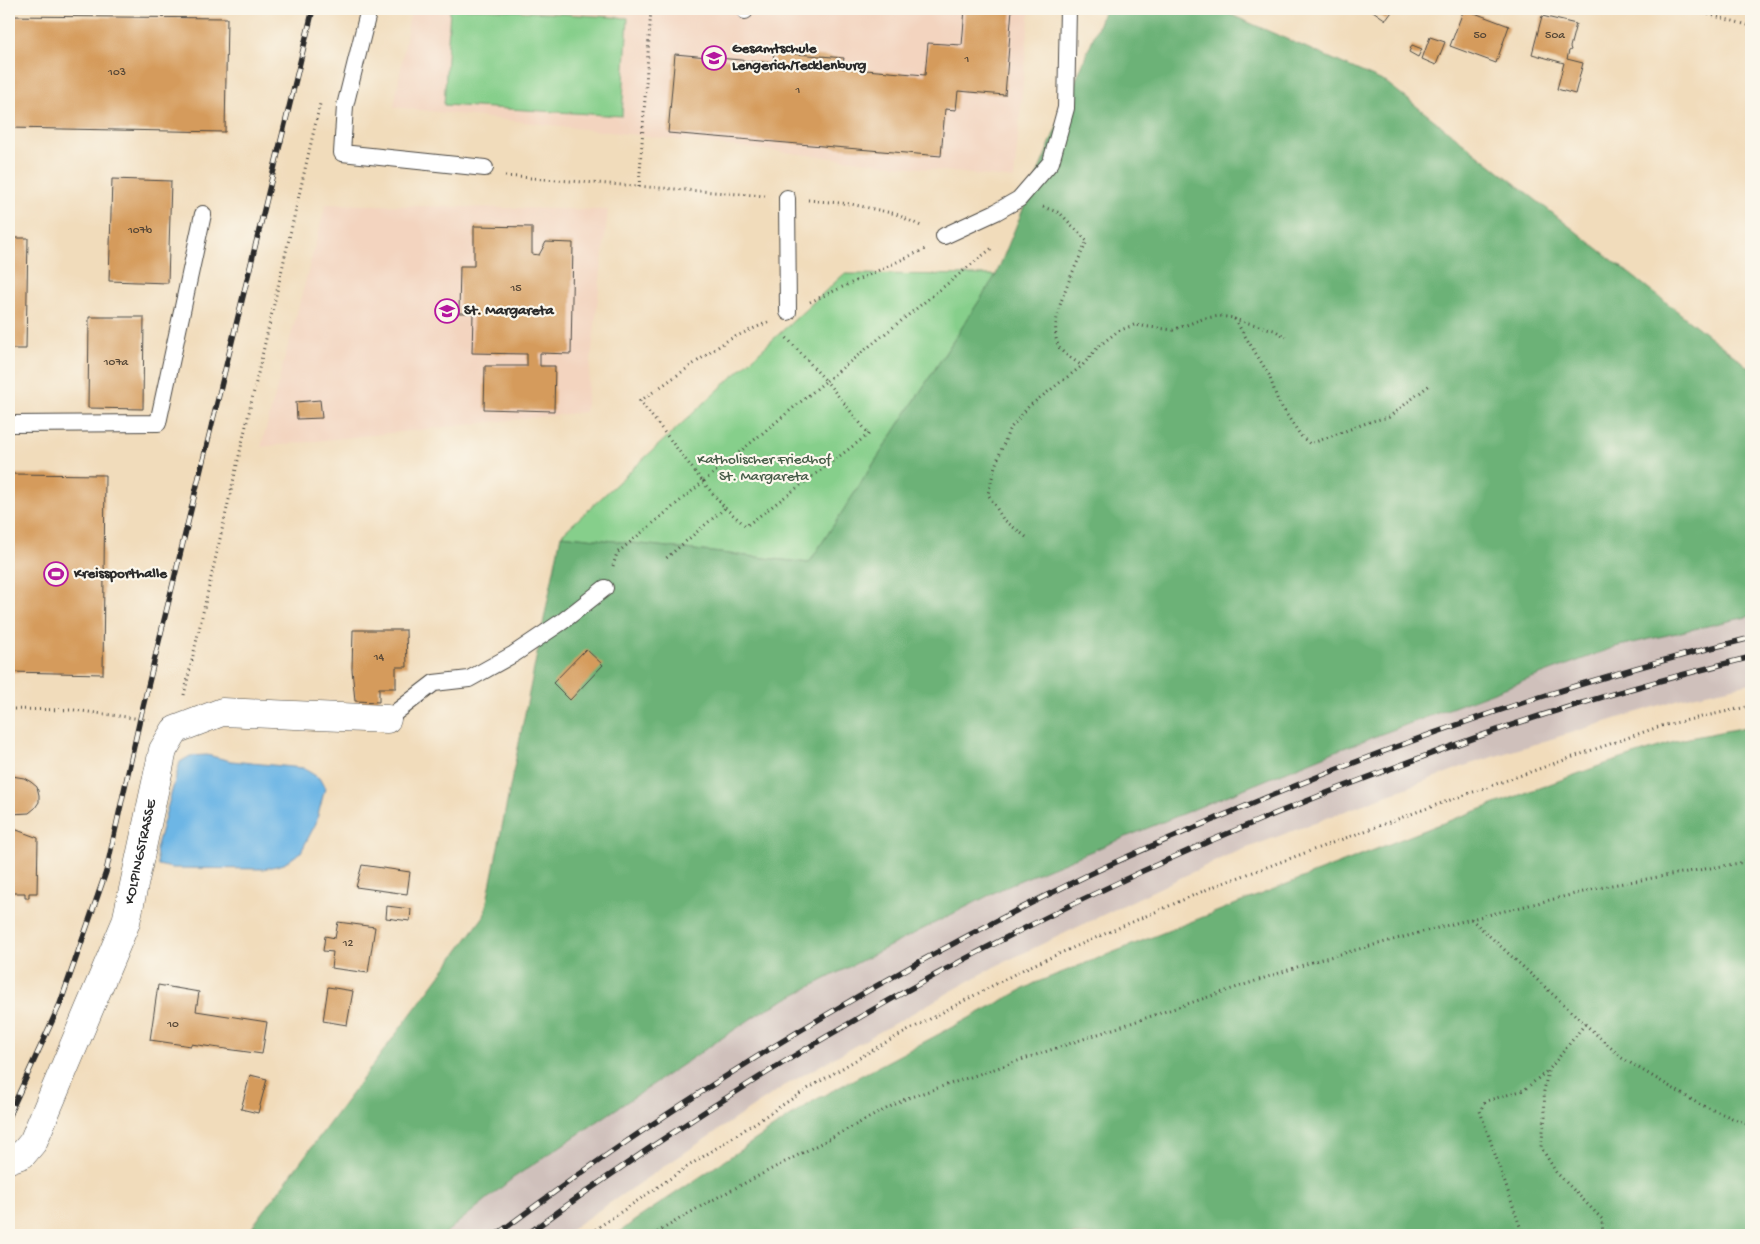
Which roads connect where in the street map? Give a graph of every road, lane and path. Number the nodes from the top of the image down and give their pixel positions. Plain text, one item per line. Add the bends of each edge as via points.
1 (369, 9) edge
2 (651, 9) edge
3 (1068, 9) edge
4 (1689, 9) edge
5 (1751, 26) edge
6 (322, 95) dead end
7 (485, 168) joint
8 (639, 187) junction
9 (787, 198) junction
10 (1019, 199) junction
11 (203, 214) dead end
12 (944, 236) junction
13 (992, 248) dead end
14 (788, 312) junction
15 (1234, 318) junction
16 (771, 320) junction
17 (1286, 337) dead end
18 (1082, 366) junction
19 (826, 381) junction
20 (1431, 384) dead end
21 (9, 424) edge
22 (703, 482) junction
23 (725, 508) junction
24 (1026, 537) dead end
25 (664, 560) dead end
26 (605, 588) joint
27 (1751, 706) edge
28 (9, 709) edge
29 (387, 720) joint
30 (175, 730) junction
31 (1751, 861) edge
32 (1471, 919) junction
33 (1585, 1024) junction
34 (1548, 1071) junction
35 (1751, 1126) edge
36 (9, 1159) edge
37 (587, 1235) edge
38 (653, 1235) edge
39 (1523, 1235) edge
40 (1603, 1235) edge

1 - 7 lane via 345,106 342,153
2 - 8 path
3 - 10 lane via 1066,108 1051,162
4 - 5 path
6 - 30 path
7 - 8 path via 508,178
8 - 9 path
9 - 12 path via 851,204 896,214
9 - 14 lane
10 - 12 lane
10 - 18 path via 1060,213 1087,241 1058,309 1055,329 1060,349
11 - 21 lane via 158,423
12 - 14 path via 926,248
13 - 19 path
14 - 16 path
15 - 17 path
15 - 18 path via 1205,318 1174,330 1134,325 1118,331
15 - 20 path via 1269,375 1282,406 1310,444 1389,417
16 - 19 path
16 - 22 path via 728,340 640,401
18 - 24 path via 1029,406 1009,430 994,466 988,494 1003,519
19 - 22 path
19 - 23 path via 869,434 746,526
22 - 23 path
22 - 26 path via 617,553
23 - 25 path
26 - 29 lane via 514,654 469,678 434,683
27 - 37 path via 1661,726 1422,810 1215,886 1024,969 881,1045 804,1091
28 - 30 path via 74,710 126,716 157,722
29 - 30 street via 222,712
30 - 36 street, KOLPINGSTRASSE via 163,750 126,922 33,1142 23,1154
31 - 32 path via 1612,885
32 - 33 path
32 - 38 path via 1318,960 906,1099 703,1204
33 - 34 path
33 - 35 path via 1622,1058 1699,1104
34 - 39 path via 1524,1090 1486,1101 1480,1111
34 - 40 path via 1541,1147 1556,1172 1602,1219

